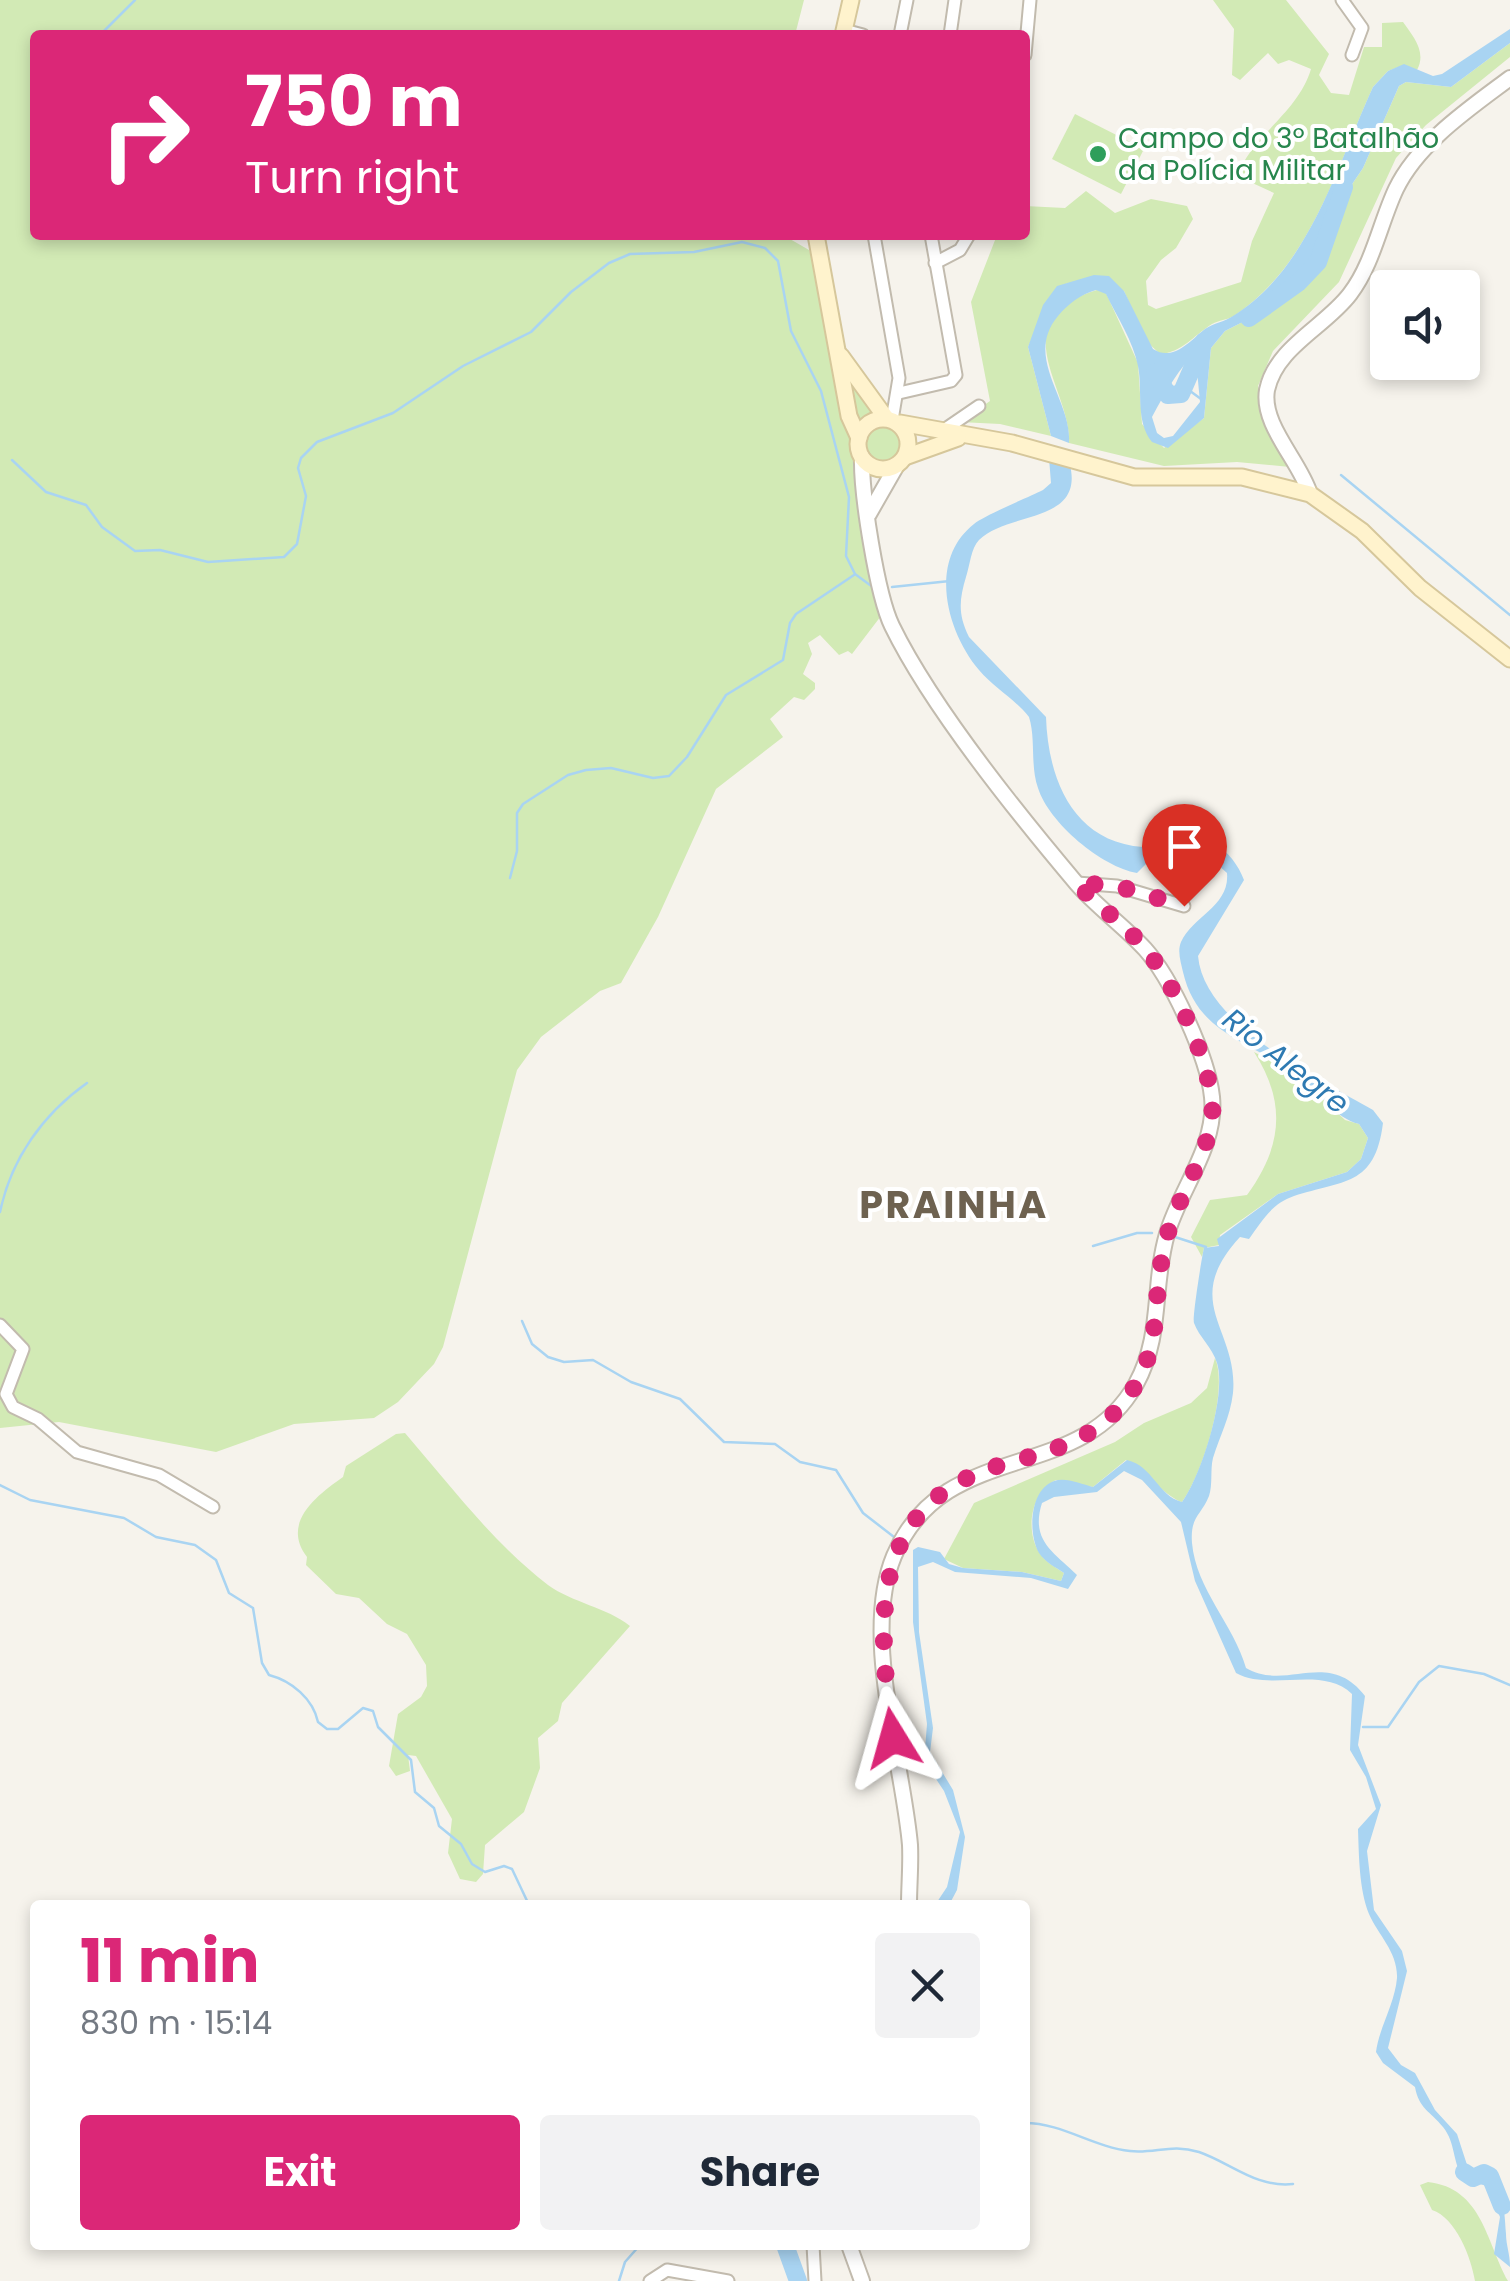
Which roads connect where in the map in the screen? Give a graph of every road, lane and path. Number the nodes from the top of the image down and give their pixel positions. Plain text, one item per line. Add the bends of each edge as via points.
1 (850, 0) edge
2 (907, 0) edge
3 (955, 0) edge
4 (1030, 0) edge
5 (1342, 0) edge
6 (844, 30) edge
7 (901, 30) edge
8 (951, 30) edge
9 (1027, 30) edge
10 (1352, 54) dead end
11 (1510, 78) edge
12 (817, 240) edge
13 (875, 240) edge
14 (931, 240) edge
15 (966, 240) edge
16 (936, 263) junction
17 (839, 353) junction
18 (900, 393) junction
19 (978, 406) dead end
20 (893, 420) junction
21 (941, 432) junction
22 (962, 437) junction
23 (858, 438) junction
24 (862, 457) junction
25 (901, 461) junction
26 (1310, 494) junction
27 (868, 515) junction
28 (1510, 659) edge
29 (1076, 883) junction
30 (1184, 906) dead end
31 (0, 1325) edge
32 (213, 1507) dead end
33 (908, 1900) edge
34 (812, 2250) edge
35 (851, 2250) edge
36 (650, 2281) edge
37 (728, 2281) edge
38 (814, 2281) edge
39 (862, 2281) edge

1 - 6 main road
2 - 7 street
3 - 8 street
4 - 9 street
5 - 10 street via 1362,28
11 - 26 street via 1415,161 1398,184 1354,290 1284,356 1272,376 1270,419
12 - 17 main road
13 - 18 street
14 - 16 street
15 - 16 street
16 - 18 street via 954,380
17 - 20 main road
17 - 23 main road
18 - 20 street
19 - 21 street
20 - 21 main road
20 - 23 main road via 867,424
20 - 25 main road via 908,436
21 - 22 main road
22 - 25 main road
22 - 26 main road via 1036,449 1134,477 1242,477
23 - 24 main road
24 - 25 main road via 882,469
24 - 27 street
25 - 27 street
26 - 28 main road
27 - 29 street via 892,626 977,756
29 - 30 street via 1117,886
29 - 33 street via 1158,968 1202,1057 1213,1116 1168,1230 1155,1341 1133,1389 1102,1424 1068,1445 970,1477 927,1504 891,1563 885,1677 910,1848
31 - 32 street via 23,1349 6,1394 13,1407 78,1452 159,1476
34 - 38 street
35 - 39 street
36 - 37 street via 667,2270

